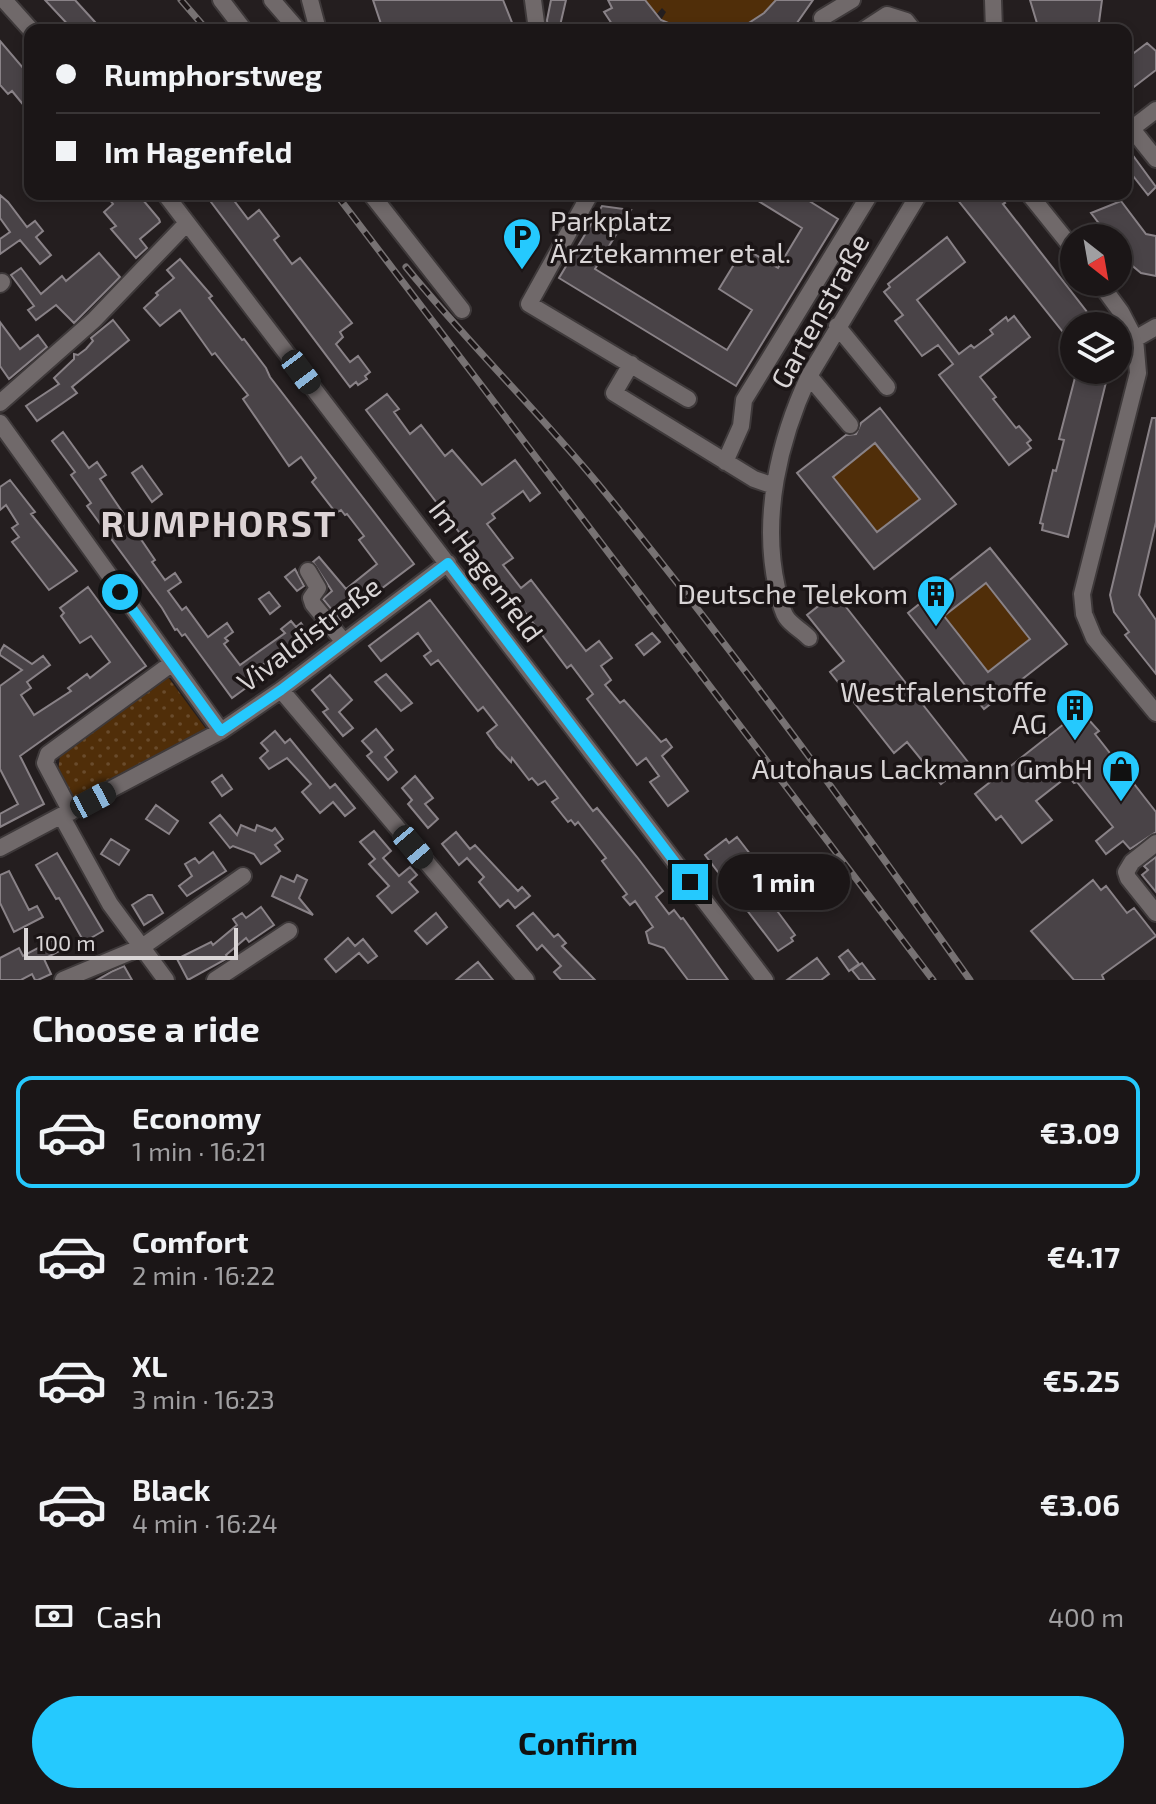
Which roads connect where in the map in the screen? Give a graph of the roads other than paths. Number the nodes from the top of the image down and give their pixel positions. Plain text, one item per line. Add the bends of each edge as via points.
1 (4, 0) edge
2 (221, 0) edge
3 (272, 0) edge
4 (310, 0) edge
5 (533, 0) edge
6 (852, 0) edge
7 (993, 0) edge
8 (822, 18) dead end
9 (26, 24) edge
10 (239, 24) edge
11 (293, 24) edge
12 (316, 24) edge
13 (536, 24) edge
14 (873, 24) edge
15 (908, 24) edge
16 (994, 24) edge
17 (1156, 110) edge
18 (1132, 129) edge
19 (1132, 134) edge
20 (1156, 159) edge
21 (170, 200) edge
22 (376, 200) edge
23 (587, 200) edge
24 (866, 200) edge
25 (915, 200) edge
26 (1039, 200) edge
27 (187, 223) junction
28 (1060, 230) edge
29 (1109, 296) edge
30 (462, 310) dead end
31 (837, 326) junction
32 (1156, 327) edge
33 (1135, 339) junction
34 (631, 364) junction
35 (809, 376) junction
36 (887, 387) dead end
37 (688, 399) dead end
38 (0, 403) edge
39 (0, 423) edge
40 (850, 425) dead end
41 (725, 462) junction
42 (774, 486) junction
43 (448, 563) junction
44 (308, 571) dead end
45 (809, 638) dead end
46 (344, 642) junction
47 (171, 664) junction
48 (281, 690) junction
49 (1154, 706) edge
50 (221, 731) junction
51 (66, 814) junction
52 (1156, 843) edge
53 (0, 848) edge
54 (243, 876) dead end
55 (1156, 913) edge
56 (289, 931) dead end
57 (142, 947) junction
58 (63, 980) edge
59 (166, 980) edge
60 (215, 980) edge
61 (526, 980) edge
62 (765, 980) edge

1 - 9 street
2 - 10 street
3 - 11 street
4 - 12 street
5 - 13 street
6 - 8 street
7 - 16 street
14 - 15 street via 887,15
17 - 18 street
19 - 20 street
21 - 27 street, Im Hagenfeld
22 - 30 street
23 - 34 street via 529,304
24 - 41 street via 744,400 741,426
25 - 31 street, Gartenstraße
26 - 28 street
27 - 38 street via 110,305
27 - 43 street, Im Hagenfeld
29 - 33 street
31 - 35 street, Gartenstraße
31 - 36 street
32 - 33 street
33 - 49 street via 1138,379 1082,594 1094,638
34 - 37 street
34 - 41 street via 614,393
35 - 40 street
35 - 42 street, Gartenstraße via 788,428
39 - 47 street
41 - 42 street
42 - 45 street, Gartenstraße via 775,580 786,617
43 - 46 street, Vivaldistraße
43 - 62 street, Im Hagenfeld
44 - 46 street via 318,588 313,604
46 - 48 street, Vivaldistraße
47 - 50 street
47 - 51 street via 48,754 45,763
48 - 50 street, Vivaldistraße
48 - 61 street
50 - 51 street, Vivaldistraße
51 - 53 street, Vivaldistraße
51 - 57 street via 110,904
52 - 55 street via 1126,872
54 - 57 street
56 - 60 street
57 - 58 street
57 - 59 street

